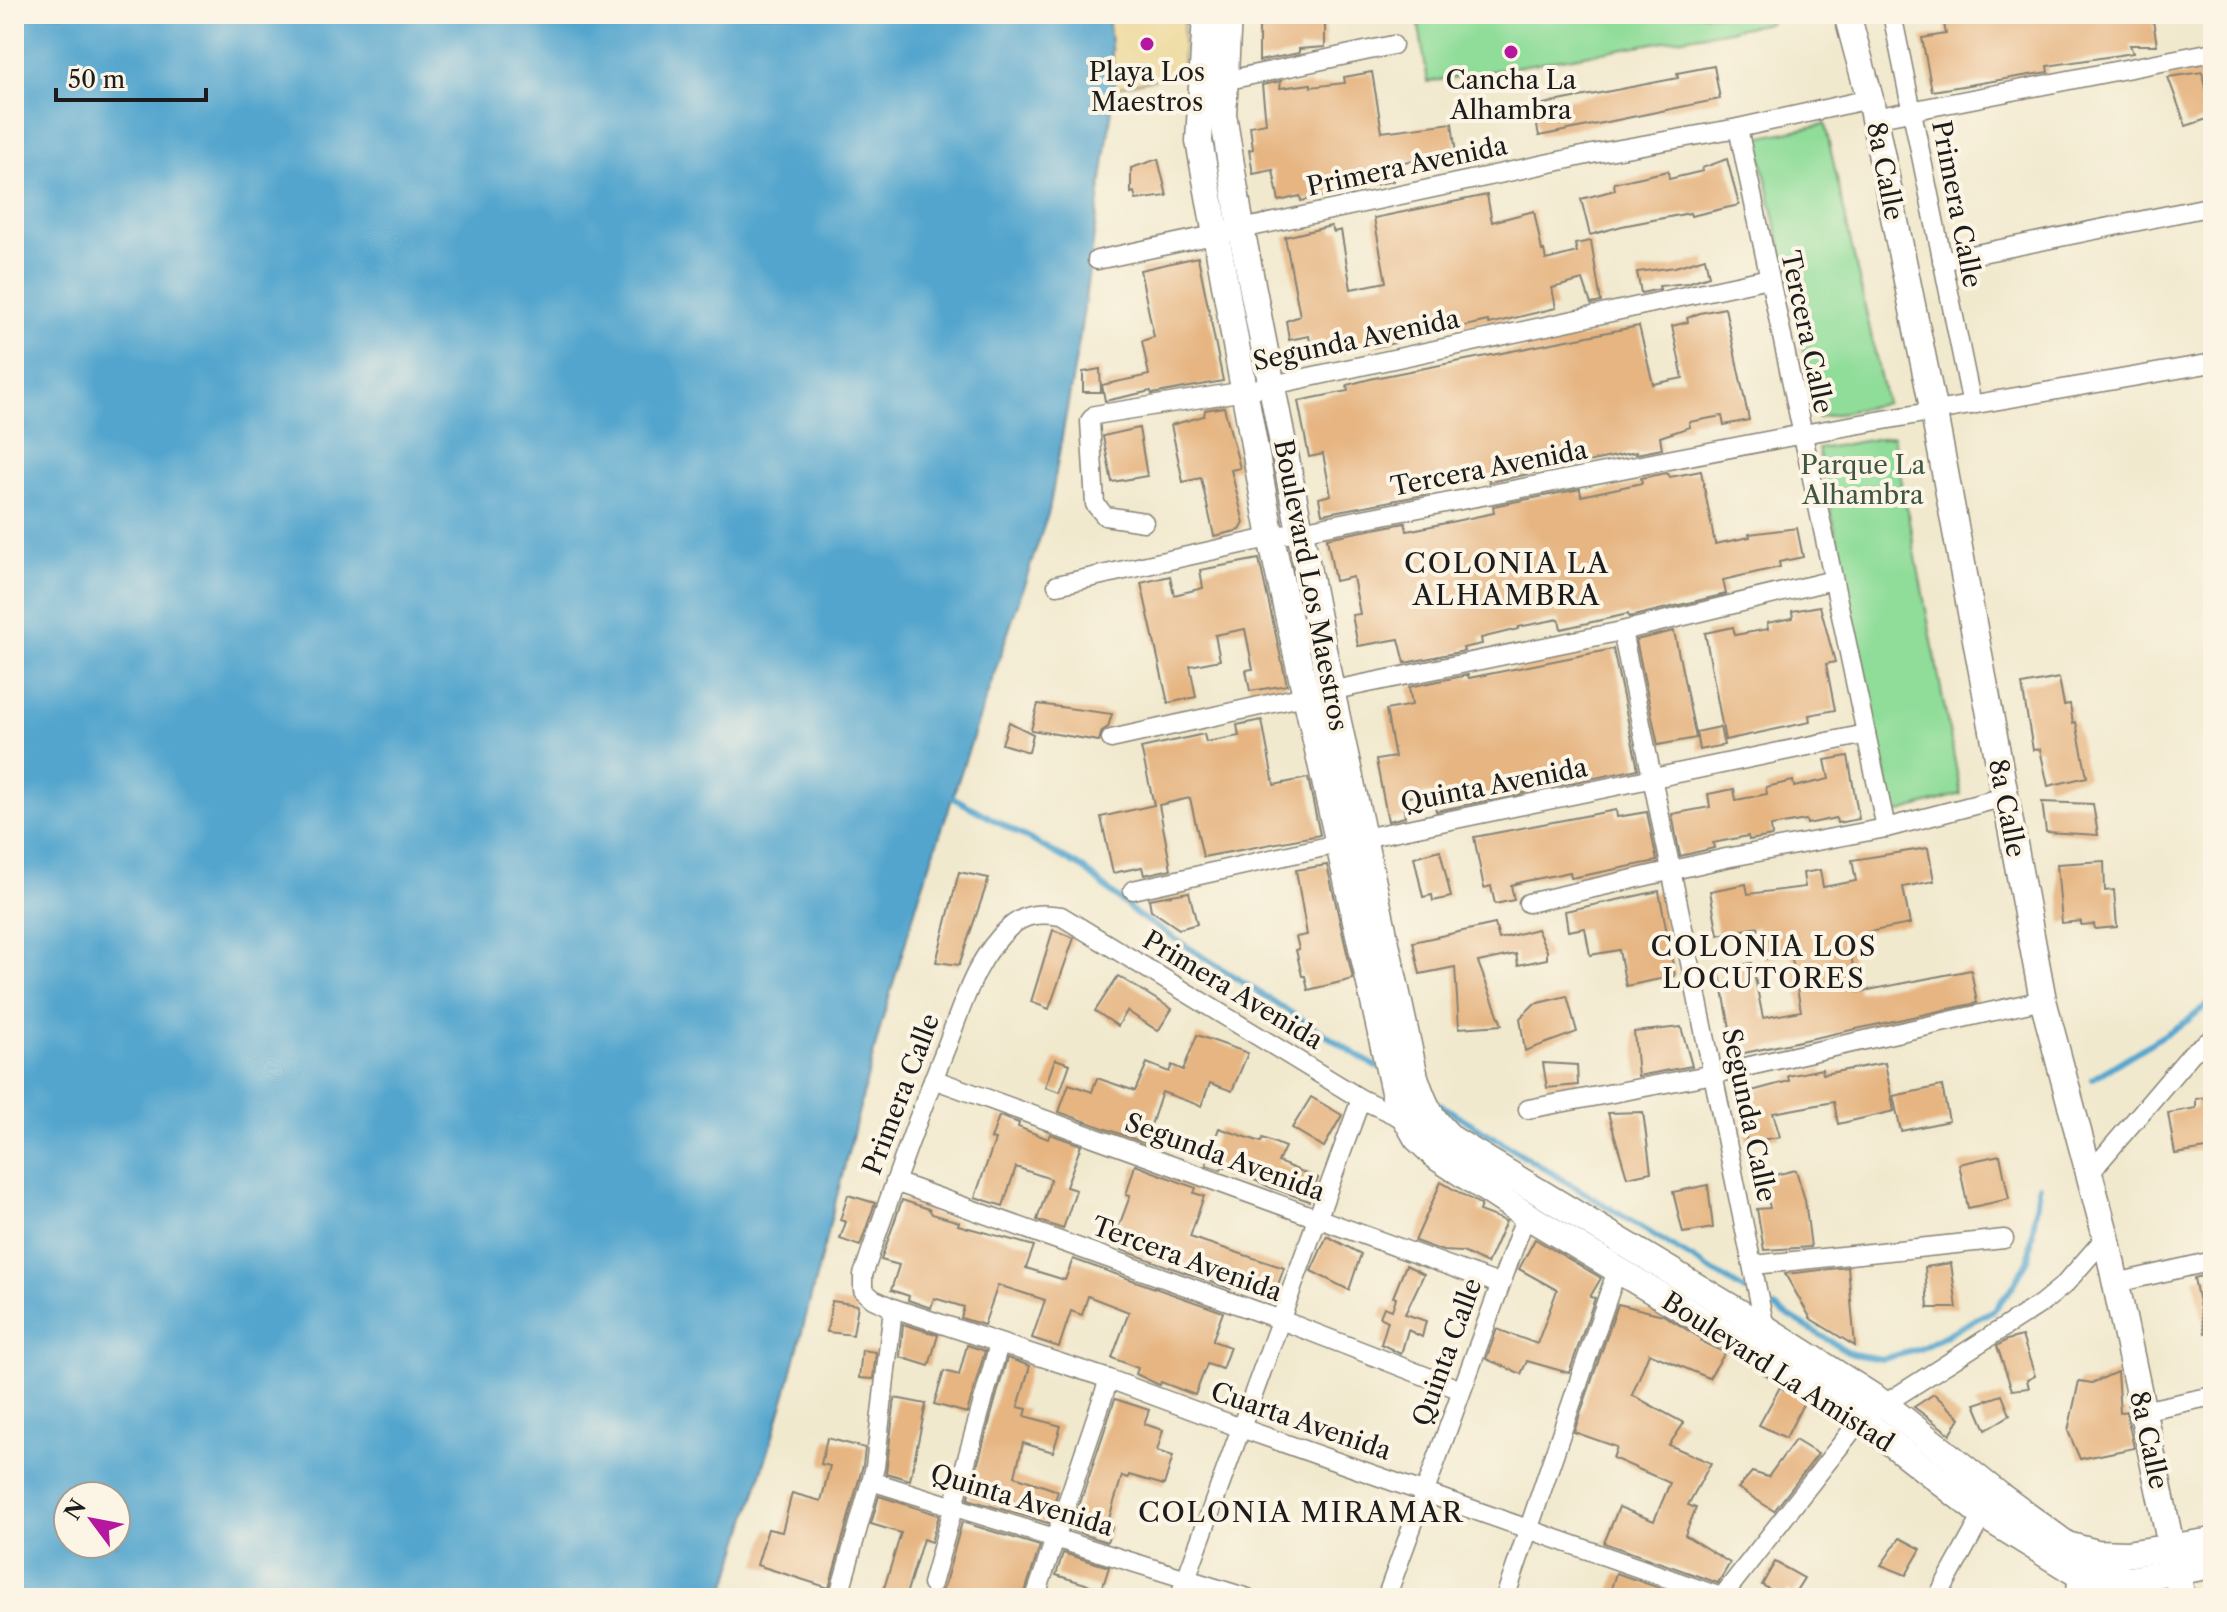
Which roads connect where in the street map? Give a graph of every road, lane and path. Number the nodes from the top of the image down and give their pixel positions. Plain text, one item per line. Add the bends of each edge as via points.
1 (1206, 14) edge
2 (1228, 14) edge
3 (1847, 14) edge
4 (1892, 14) edge
5 (1393, 45) dead end
6 (2213, 52) edge
7 (1224, 81) junction
8 (1872, 109) junction
9 (1912, 111) junction
10 (1738, 128) junction
11 (2213, 206) edge
12 (1229, 231) junction
13 (1097, 260) dead end
14 (1942, 261) junction
15 (1769, 278) junction
16 (2213, 363) edge
17 (1272, 384) junction
18 (1245, 391) junction
19 (1972, 405) junction
20 (1934, 413) junction
21 (1803, 434) junction
22 (1144, 522) dead end
23 (1300, 531) junction
24 (1271, 538) junction
25 (1833, 580) junction
26 (1057, 585) dead end
27 (1622, 631) junction
28 (1331, 690) junction
29 (1305, 696) junction
30 (1866, 734) junction
31 (1111, 739) dead end
32 (1653, 779) junction
33 (2005, 797) junction
34 (1886, 828) junction
35 (1351, 840) junction
36 (1672, 870) junction
37 (1133, 890) dead end
38 (1528, 903) dead end
39 (1010, 927) joint
40 (2043, 1000) junction
41 (2213, 1038) edge
42 (1714, 1074) junction
43 (933, 1079) junction
44 (1361, 1099) junction
45 (1528, 1109) dead end
46 (1416, 1115) junction
47 (1453, 1140) joint
48 (2089, 1174) junction
49 (895, 1182) junction
50 (1526, 1215) junction
51 (1317, 1219) junction
52 (2106, 1237) junction
53 (2004, 1239) dead end
54 (2213, 1261) edge
55 (1754, 1265) junction
56 (1617, 1270) junction
57 (2116, 1283) junction
58 (1499, 1284) junction
59 (863, 1290) joint
60 (893, 1308) junction
61 (1281, 1320) junction
62 (1765, 1328) junction
63 (999, 1344) junction
64 (1109, 1379) junction
65 (1461, 1390) junction
66 (2213, 1396) edge
67 (1872, 1411) junction
68 (2142, 1411) junction
69 (1241, 1428) junction
70 (871, 1481) junction
71 (1426, 1492) junction
72 (954, 1506) junction
73 (1991, 1506) junction
74 (1530, 1530) junction
75 (1055, 1538) junction
76 (2213, 1541) edge
77 (2213, 1565) edge
78 (2177, 1573) edge
79 (1187, 1577) junction
80 (932, 1584) dead end
81 (2076, 1586) edge
82 (841, 1588) dead end
83 (1035, 1598) edge
84 (1179, 1598) edge
85 (1248, 1598) edge
86 (1386, 1598) edge
87 (1505, 1598) edge
88 (1722, 1598) edge
89 (1937, 1598) edge

1 - 12 street, Boulevard Los Maestros via 1199,141
2 - 7 street, Boulevard Los Maestros
3 - 8 street, 8a Calle
4 - 9 street, Primera Calle
5 - 7 street
6 - 9 street, Primera Avenida
7 - 12 street, Boulevard Los Maestros
8 - 9 street, Primera Avenida
8 - 10 street, Primera Avenida
8 - 20 street, 8a Calle
9 - 14 street, Primera Calle
10 - 12 street, Primera Avenida
10 - 15 street, Tercera Calle
11 - 14 street
12 - 13 street, Primera Avenida
12 - 17 street, Boulevard Los Maestros
12 - 18 street, Boulevard Los Maestros
14 - 19 street, Primera Calle
15 - 17 street, Segunda Avenida
15 - 21 street, Tercera Calle
16 - 19 street, Tercera Avenida
17 - 18 street, Segunda Avenida
17 - 23 street, Boulevard Los Maestros
18 - 22 street, Segunda Avenida via 1095,415 1090,421 1095,504 1105,516
18 - 24 street, Boulevard Los Maestros
19 - 20 street, Tercera Avenida
20 - 21 street, Tercera Avenida
20 - 33 street, 8a Calle
21 - 23 street, Tercera Avenida
21 - 25 street, Tercera Calle
23 - 24 street, Tercera Avenida
23 - 28 street, Boulevard Los Maestros
24 - 26 street, Tercera Avenida
24 - 29 street, Boulevard Los Maestros
25 - 27 street
25 - 30 street, Tercera Calle
27 - 28 street
27 - 32 street, Segunda Calle
28 - 29 street
28 - 35 street, Boulevard Los Maestros
29 - 31 street
29 - 35 street, Boulevard Los Maestros
30 - 32 street, Quinta Avenida
30 - 34 street, Tercera Calle
32 - 35 street, Quinta Avenida
32 - 36 street, Segunda Calle
33 - 34 street
33 - 40 street, 8a Calle
34 - 36 street
35 - 37 street, Quinta Avenida
35 - 46 street, Boulevard Los Maestros via 1396,1101
36 - 38 street
36 - 42 street, Segunda Calle
39 - 43 street, Primera Calle via 973,978
39 - 44 street, Primera Avenida via 1042,913 1061,916
40 - 42 street
40 - 48 street, 8a Calle
41 - 48 street via 2192,1053
42 - 45 street
42 - 55 street, Segunda Calle
43 - 49 street, Primera Calle
43 - 51 street, Segunda Avenida
44 - 46 street, Primera Avenida
44 - 51 street
46 - 47 street, Boulevard Los Maestros
46 - 50 street, Boulevard La Amistad via 1417,1138 1437,1157
47 - 62 street, Boulevard La Amistad
48 - 52 street, 8a Calle
49 - 59 street, Primera Calle via 863,1275
49 - 61 street, Tercera Avenida
50 - 56 street, Boulevard La Amistad
50 - 58 street, Quinta Calle
51 - 58 street, Segunda Avenida
51 - 61 street
52 - 57 street, 8a Calle
52 - 67 street via 2042,1303
53 - 55 street
54 - 57 street
55 - 62 street, Segunda Calle
56 - 67 street, Boulevard La Amistad via 1742,1344
56 - 74 street
57 - 68 street, 8a Calle
58 - 65 street, Quinta Calle
59 - 60 street, Cuarta Avenida
60 - 63 street, Cuarta Avenida
60 - 70 street
61 - 65 street, Tercera Avenida
61 - 69 street
62 - 67 street, Boulevard La Amistad
63 - 64 street, Cuarta Avenida
63 - 72 street
64 - 69 street, Cuarta Avenida
64 - 75 street
65 - 71 street, Quinta Calle
66 - 68 street
67 - 73 street, Boulevard La Amistad
67 - 88 street
68 - 78 street, 8a Calle
69 - 71 street, Cuarta Avenida
69 - 79 street
70 - 72 street, Quinta Avenida
70 - 82 street
71 - 74 street, Cuarta Avenida
71 - 86 street, Quinta Calle
72 - 75 street, Quinta Avenida
72 - 80 street
73 - 78 street, Boulevard La Amistad via 2067,1545 2126,1554
73 - 81 street, Boulevard La Amistad
73 - 89 street
74 - 87 street
74 - 88 street, Cuarta Avenida
75 - 79 street, Quinta Avenida
75 - 83 street
76 - 78 street, Boulevard La Amistad
77 - 78 street, Boulevard La Amistad
78 - 81 street, Boulevard La Amistad
79 - 84 street
79 - 85 street, Quinta Avenida

